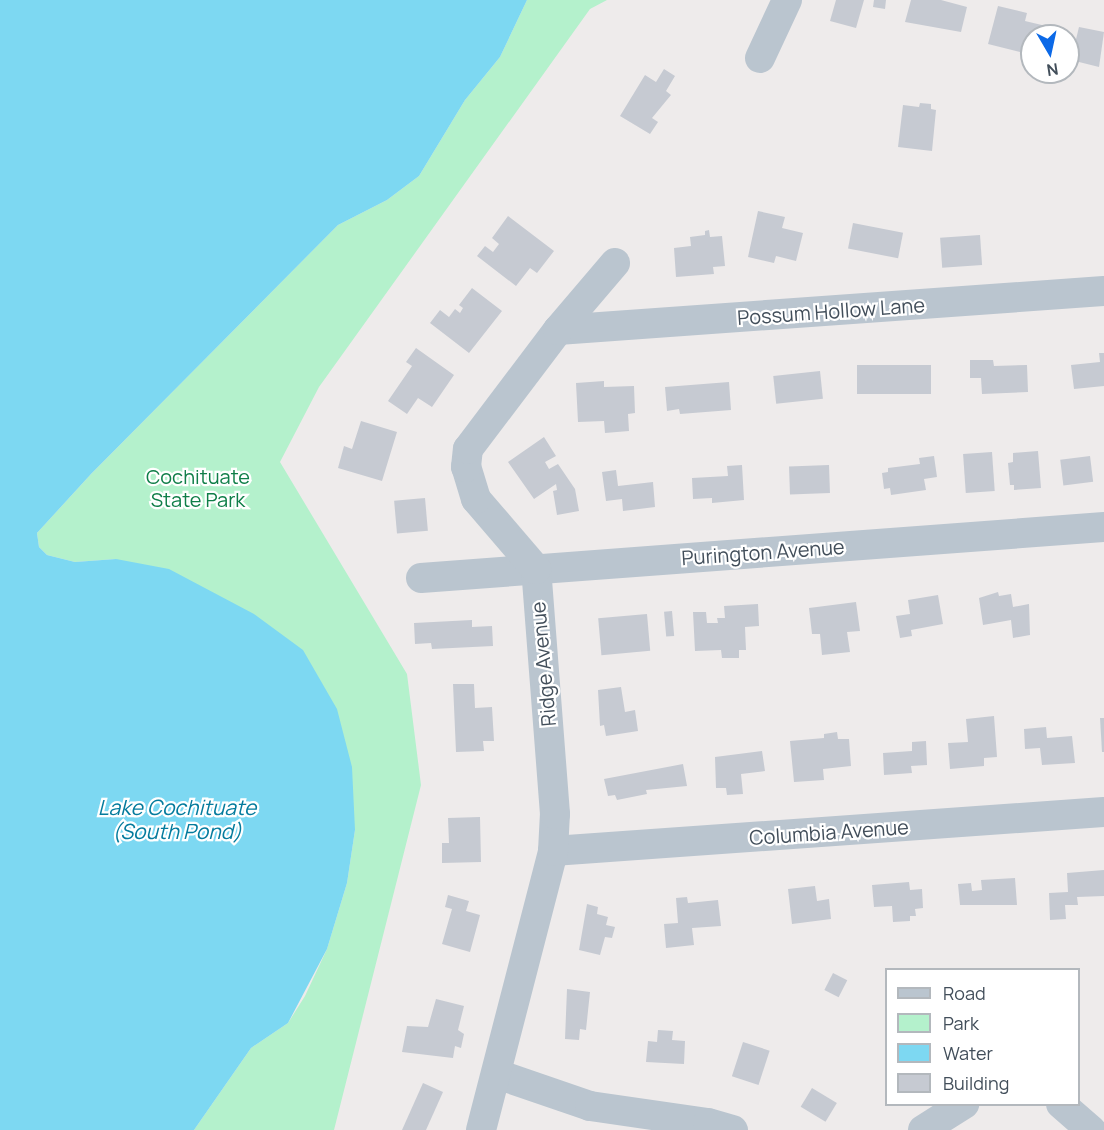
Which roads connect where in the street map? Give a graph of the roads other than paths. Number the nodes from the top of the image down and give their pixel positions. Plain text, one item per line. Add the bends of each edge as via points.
1 (787, 0) edge
2 (760, 58) dead end
3 (615, 263) dead end
4 (1104, 291) edge
5 (558, 330) junction
6 (1104, 526) edge
7 (536, 569) junction
8 (422, 578) dead end
9 (1104, 812) edge
10 (553, 851) junction
11 (497, 1074) junction
12 (961, 1106) edge
13 (1063, 1106) edge
14 (481, 1130) edge
15 (733, 1130) edge
16 (923, 1130) edge
17 (1091, 1130) edge

1 - 2 street
3 - 5 street
4 - 5 street, Possum Hollow Lane
5 - 7 street via 475,435 466,467 476,499 487,516
6 - 7 street, Purington Avenue
7 - 8 street, Purington Avenue
7 - 10 street, Ridge Avenue via 555,814
9 - 10 street, Columbia Avenue
10 - 11 street, Ridge Avenue
11 - 14 street, Ridge Avenue
11 - 15 street via 590,1107
12 - 16 street
13 - 17 street

